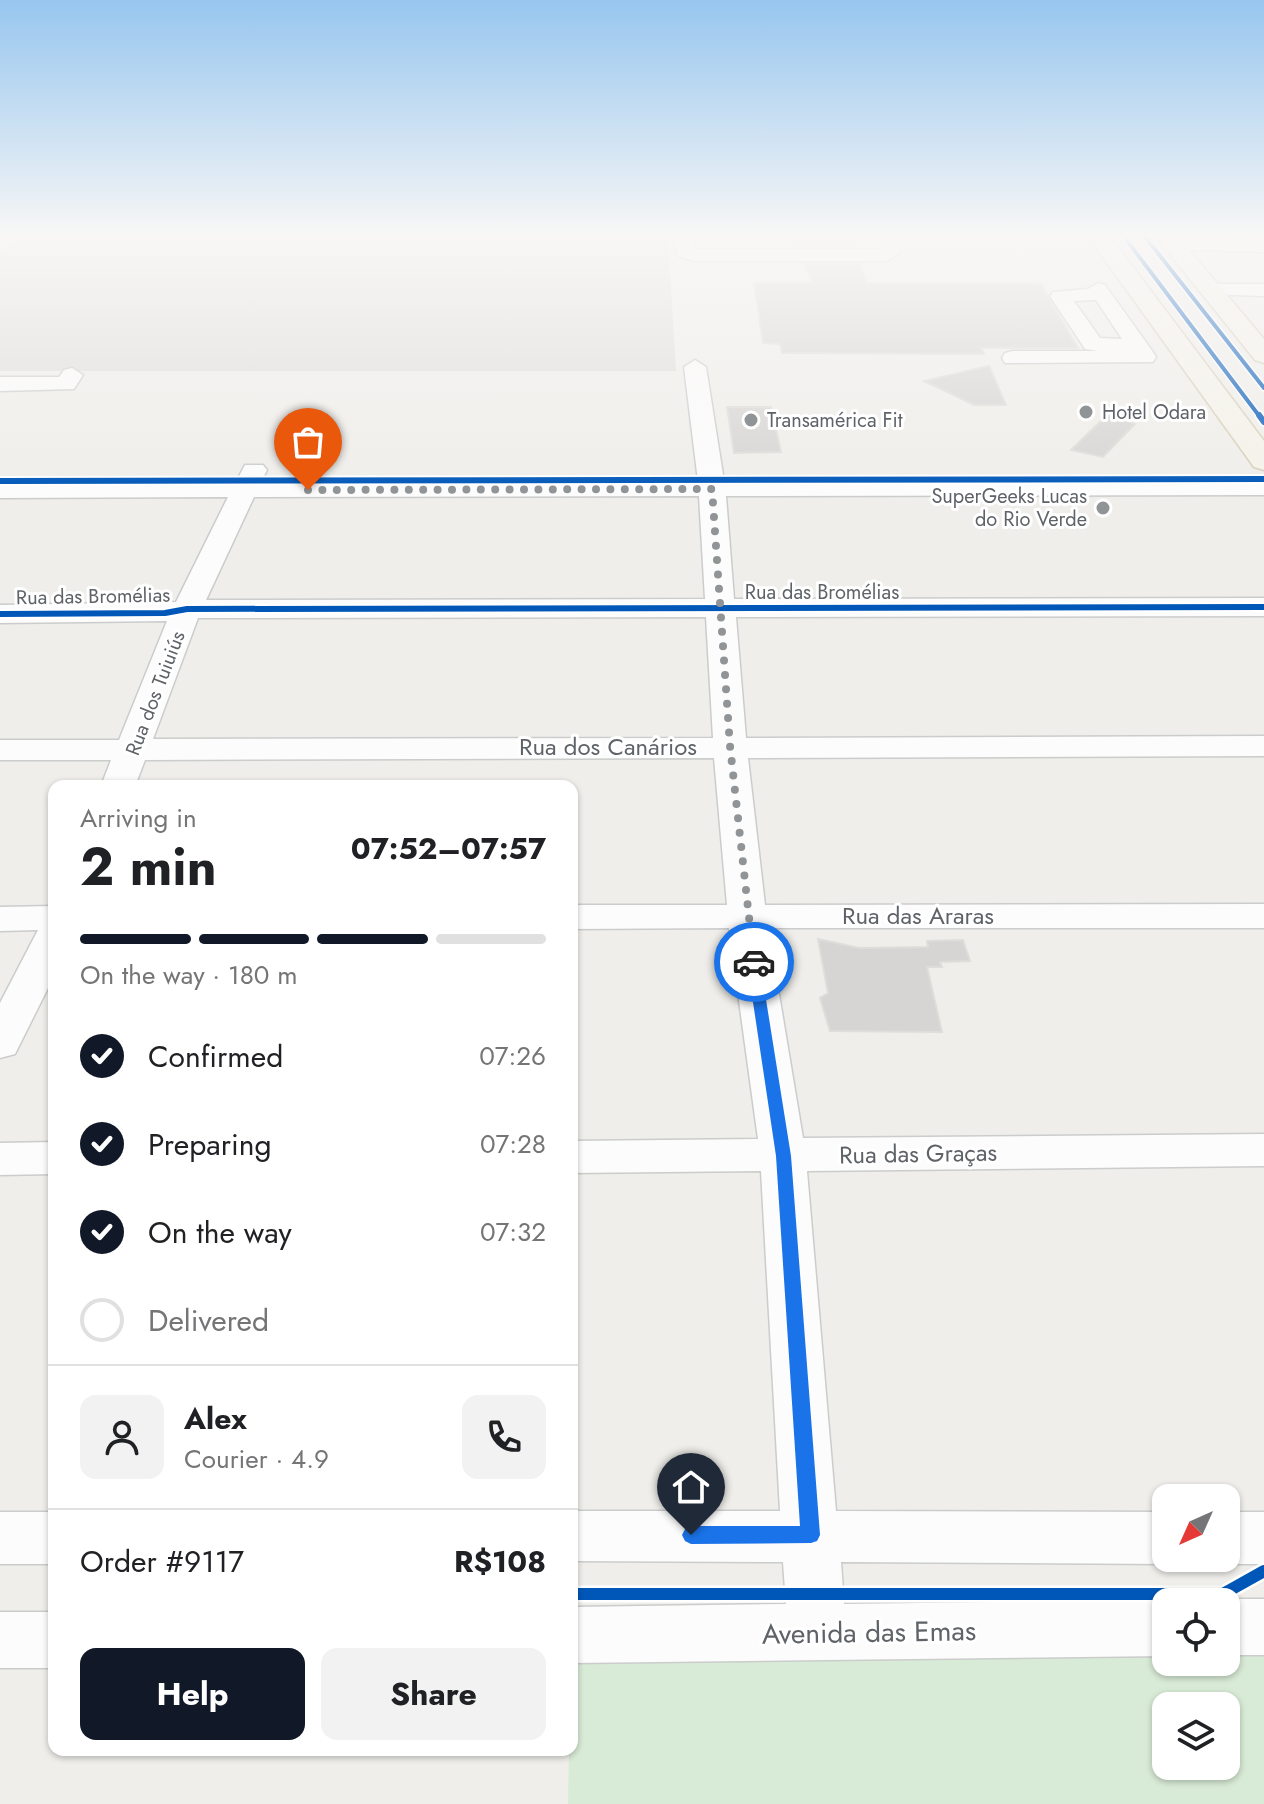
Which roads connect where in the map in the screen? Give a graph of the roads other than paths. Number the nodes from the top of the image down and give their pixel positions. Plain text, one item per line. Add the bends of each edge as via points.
1 (1078, 322) edge
2 (1239, 322) edge
3 (1120, 324) joint
4 (1164, 324) joint
5 (1260, 345) edge
6 (1137, 346) junction
7 (1013, 358) dead end
8 (695, 367) dead end
9 (0, 375) edge
10 (0, 384) edge
11 (1264, 461) edge
12 (0, 470) edge
13 (1264, 471) edge
14 (710, 479) junction
15 (250, 480) junction
16 (1264, 487) edge
17 (0, 490) edge
18 (0, 604) edge
19 (1264, 607) edge
20 (721, 608) junction
21 (187, 609) junction
22 (0, 614) edge
23 (730, 746) junction
24 (1264, 746) edge
25 (134, 749) junction
26 (0, 750) edge
27 (121, 780) edge
28 (1264, 916) edge
29 (578, 917) edge
30 (747, 917) junction
31 (48, 918) edge
32 (0, 919) edge
33 (48, 947) edge
34 (0, 1044) edge
35 (1264, 1150) edge
36 (783, 1156) junction
37 (578, 1157) edge
38 (48, 1158) edge
39 (0, 1159) edge
40 (811, 1535) junction
41 (578, 1536) edge
42 (0, 1538) edge
43 (48, 1538) edge
44 (1152, 1538) edge
45 (1240, 1538) edge
46 (1264, 1538) edge
47 (1240, 1627) edge
48 (1264, 1627) edge
49 (1152, 1628) edge
50 (817, 1633) junction
51 (578, 1635) edge
52 (0, 1640) edge
53 (48, 1640) edge

1 - 6 street via 1093,344
2 - 5 main road
3 - 4 street
3 - 6 street
4 - 11 main road
6 - 7 street via 1144,358
8 - 14 street
9 - 10 street via 72,375 66,384
12 - 15 street
13 - 14 street
14 - 15 street
14 - 16 street
14 - 20 street
15 - 17 street
15 - 21 street, Rua dos Tuiuiús
18 - 21 street, Rua das Bromélias via 169,604
19 - 20 street, Rua das Bromélias
20 - 21 street, Rua das Bromélias
20 - 23 street
21 - 22 street, Rua das Bromélias
21 - 25 street, Rua dos Tuiuiús
23 - 24 street, Rua dos Canários
23 - 25 street, Rua dos Canários
23 - 30 street
25 - 26 street, Rua dos Canários
25 - 27 street, Rua dos Tuiuiús
28 - 30 street, Rua das Araras
29 - 30 street, Rua das Araras
30 - 36 street
31 - 32 street
33 - 34 street
35 - 36 street, Rua das Graças
36 - 37 street, Rua das Graças
36 - 40 street
38 - 39 street
40 - 41 street
40 - 44 street
40 - 50 street
42 - 43 street
45 - 46 street
47 - 48 street
49 - 50 street, Avenida das Emas
50 - 51 street, Avenida das Emas
52 - 53 street

